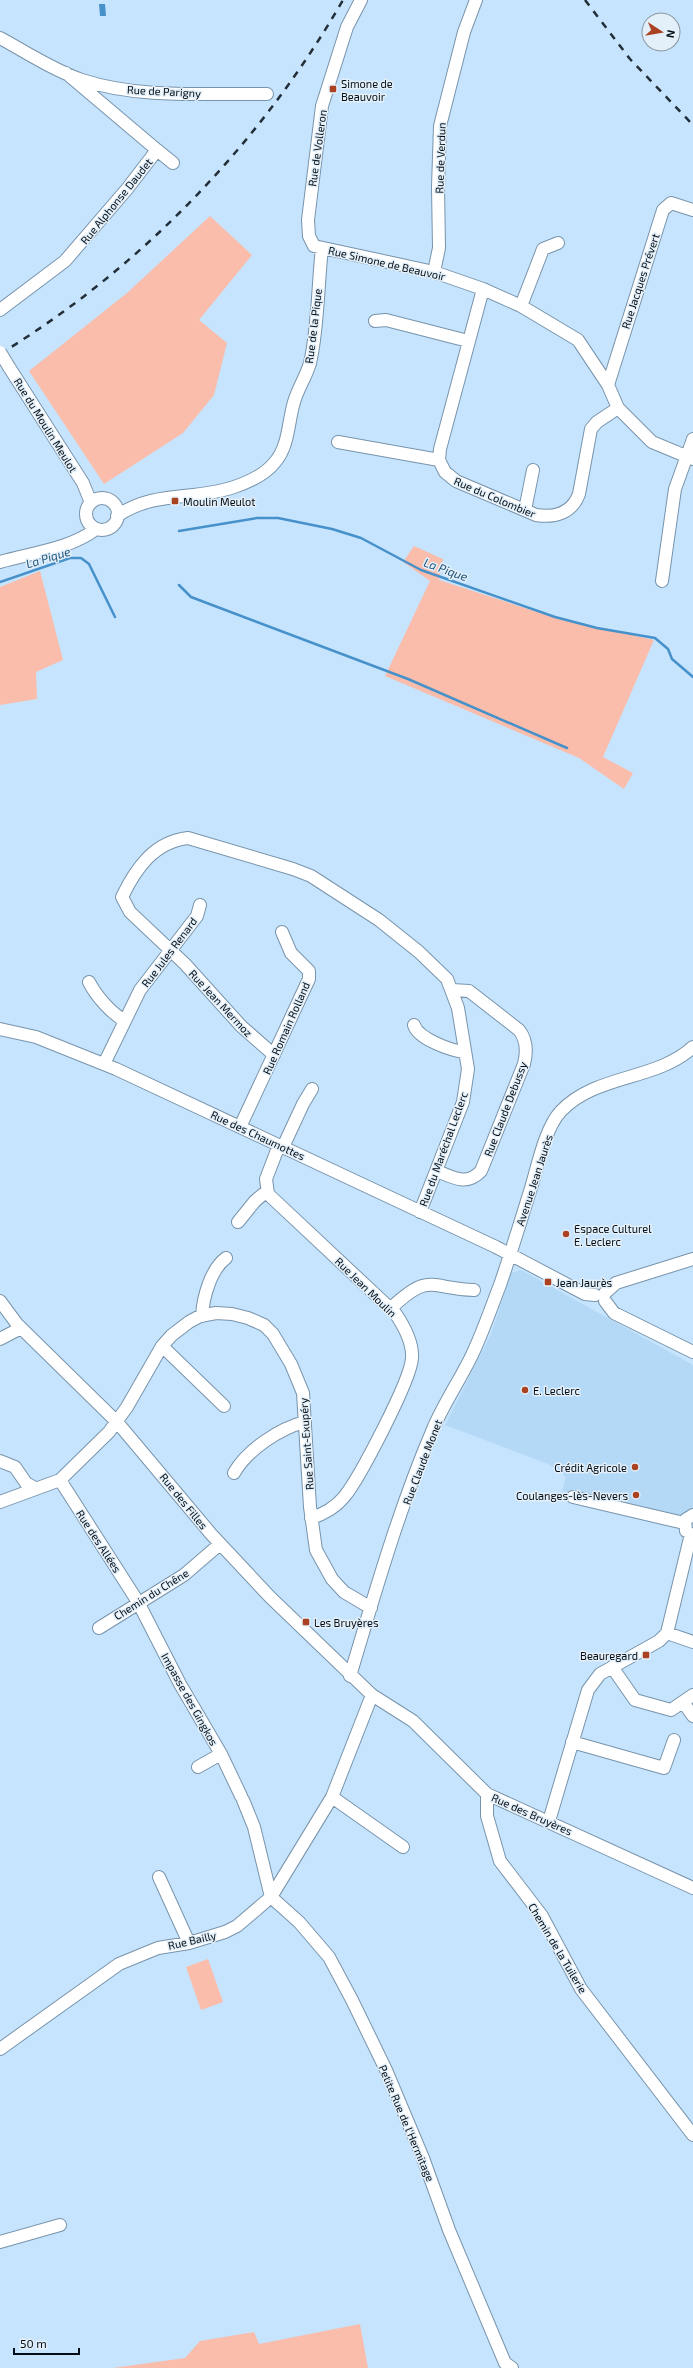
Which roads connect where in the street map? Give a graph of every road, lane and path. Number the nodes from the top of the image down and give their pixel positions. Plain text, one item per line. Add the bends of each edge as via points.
1 (361, 0) edge
2 (476, 0) edge
3 (0, 38) edge
4 (66, 73) junction
5 (267, 94) dead end
6 (157, 150) junction
7 (173, 163) dead end
8 (693, 210) edge
9 (558, 243) dead end
10 (322, 248) junction
11 (434, 272) junction
12 (483, 289) junction
13 (521, 306) junction
14 (0, 310) edge
15 (375, 322) dead end
16 (468, 341) junction
17 (0, 352) edge
18 (608, 386) junction
19 (618, 408) junction
20 (693, 439) edge
21 (338, 442) dead end
22 (690, 458) edge
23 (439, 460) junction
24 (533, 470) dead end
25 (83, 483) junction
26 (91, 503) junction
27 (112, 506) junction
28 (525, 510) junction
29 (87, 519) junction
30 (96, 529) junction
31 (69, 543) junction
32 (0, 562) edge
33 (662, 581) dead end
34 (200, 905) dead end
35 (282, 932) dead end
36 (169, 950) junction
37 (89, 982) dead end
38 (452, 990) junction
39 (125, 1020) junction
40 (414, 1025) dead end
41 (0, 1028) edge
42 (693, 1047) edge
43 (465, 1052) junction
44 (274, 1056) junction
45 (104, 1064) junction
46 (312, 1089) dead end
47 (240, 1127) junction
48 (281, 1146) junction
49 (437, 1171) junction
50 (267, 1191) junction
51 (420, 1212) junction
52 (238, 1222) dead end
53 (510, 1255) junction
54 (226, 1258) dead end
55 (693, 1259) edge
56 (474, 1290) dead end
57 (602, 1296) junction
58 (0, 1302) edge
59 (390, 1308) junction
60 (202, 1316) junction
61 (21, 1328) junction
62 (0, 1339) edge
63 (162, 1346) junction
64 (693, 1352) edge
65 (224, 1406) dead end
66 (117, 1422) junction
67 (305, 1422) junction
68 (0, 1461) edge
69 (234, 1473) dead end
70 (60, 1480) junction
71 (36, 1488) junction
72 (573, 1497) dead end
73 (0, 1502) edge
74 (311, 1518) junction
75 (689, 1519) edge
76 (692, 1535) edge
77 (220, 1544) junction
78 (138, 1602) junction
79 (371, 1608) junction
80 (99, 1628) dead end
81 (667, 1633) junction
82 (693, 1642) edge
83 (612, 1667) junction
84 (350, 1676) junction
85 (372, 1695) junction
86 (688, 1698) edge
87 (693, 1716) edge
88 (674, 1740) dead end
89 (572, 1742) junction
90 (221, 1754) junction
91 (198, 1767) dead end
92 (487, 1794) junction
93 (332, 1797) junction
94 (549, 1820) junction
95 (403, 1847) dead end
96 (159, 1877) dead end
97 (693, 1888) edge
98 (271, 1897) junction
99 (189, 1943) junction
100 (0, 2049) edge
101 (693, 2135) edge
102 (60, 2225) dead end
103 (0, 2242) edge
104 (512, 2368) edge

1 - 10 street, Rue de Volleron via 347,26 318,126 308,220 309,236 314,246
2 - 11 street, Rue de Verdun via 464,32 440,126 439,248
3 - 4 street, Rue de Parigny
4 - 5 street, Rue de Parigny via 92,83 142,92
4 - 6 street, Rue Alphonse Daudet
6 - 7 street
6 - 14 street, Rue Alphonse Daudet via 65,261
8 - 18 street, Rue Jacques Prévert via 671,203 663,210
9 - 13 street via 543,249
10 - 11 street, Rue Simone de Beauvoir
10 - 27 street, Rue de la Pique via 310,362 294,402 285,446 275,463 261,475 234,487 132,506
11 - 12 street, Rue Simone de Beauvoir
12 - 13 street, Rue Simone de Beauvoir
12 - 16 street
13 - 18 street, Rue Simone de Beauvoir via 578,340
15 - 16 street via 386,320
16 - 23 street
17 - 25 street, Rue du Moulin Meulot, bridge
18 - 19 street, Rue Simone de Beauvoir
19 - 22 street, Rue Simone de Beauvoir via 652,442
19 - 28 street, Rue du Colombier via 591,429 579,494 570,509 547,517
20 - 22 street
21 - 23 street
22 - 33 street via 675,488
23 - 28 street, Rue du Colombier via 445,472 456,481
24 - 28 street
25 - 26 street, Rue du Moulin Meulot
25 - 27 street, Rue du Moulin Meulot
26 - 27 street
26 - 29 street
27 - 30 street via 116,522 109,528
29 - 30 street
29 - 31 street via 82,530
30 - 31 street
31 - 32 street
34 - 36 street, Rue Jules Renard via 197,916
35 - 44 street, Rue Romain Rolland via 291,953 307,969 309,975
36 - 38 street, Rue du Maréchal Leclerc via 130,912 122,897 144,860 152,852 178,839 188,838 293,868 311,876 379,920 420,952 447,979
36 - 39 street, Rue Jules Renard via 140,990
36 - 44 street, Rue Jean Mermoz via 241,1026
37 - 39 street via 108,1006
38 - 43 street, Rue du Maréchal Leclerc via 458,1008
38 - 49 street, Rue Claude Debussy via 469,991 519,1030 523,1034 526,1050 524,1064 481,1171 469,1180 462,1181
39 - 45 street, Rue Jules Renard
40 - 43 street via 424,1038
41 - 45 street, Rue des Chaumottes via 36,1037
42 - 53 street, Avenue Jean Jaurès via 687,1053 658,1067 598,1087 560,1111 543,1148
43 - 49 street, Rue du Maréchal Leclerc via 468,1069 463,1102
44 - 47 street, Rue Romain Rolland
45 - 47 street, Rue des Chaumottes
46 - 48 street
47 - 48 street, Rue des Chaumottes
48 - 50 street via 266,1179
48 - 51 street, Rue des Chaumottes
49 - 51 street, Rue du Maréchal Leclerc
50 - 52 street
50 - 59 street, Rue Jean Moulin via 274,1201
51 - 53 street, Rue des Chaumottes
53 - 57 street, Rue des Chaumottes via 585,1294
53 - 79 street, Rue Claude Monet via 472,1354 434,1428 414,1479
54 - 60 street via 220,1262 212,1277
55 - 57 street via 616,1283
56 - 59 street via 431,1283 410,1292
57 - 64 street via 614,1313
58 - 61 street, Rue des Filles
59 - 74 street, Rue Jean Moulin via 403,1325 410,1344 412,1357 408,1377 349,1491 328,1511
60 - 63 street, Rue Saint-Exupéry via 189,1322
60 - 67 street, Rue Saint-Exupéry via 232,1314 264,1326 273,1334 298,1380 303,1394
61 - 62 street
61 - 66 street, Rue des Filles
63 - 65 street
63 - 66 street, Rue Saint-Exupéry
66 - 70 street, Rue Saint-Exupéry
66 - 77 street, Rue des Filles
67 - 69 street via 277,1434 253,1452
67 - 74 street, Rue Saint-Exupéry
68 - 71 street via 15,1467 26,1483
70 - 71 street
70 - 78 street, Rue des Allées
71 - 73 street
72 - 75 street
74 - 79 street, Rue Saint-Exupéry via 316,1550 332,1579 344,1592
75 - 76 street via 686,1530
76 - 81 street
77 - 78 street, Chemin du Chêne via 184,1575
77 - 84 street, Rue des Filles
78 - 80 street, Chemin du Chêne
78 - 90 street, Impasse des Gingkos via 180,1684
79 - 84 street, Rue Claude Monet
81 - 82 street
81 - 83 street via 659,1641
83 - 86 street via 635,1700 667,1710
83 - 89 street via 596,1678 588,1690
84 - 85 street, Rue des Filles
85 - 92 street, Rue des Bruyères via 413,1721
85 - 93 street, Rue Bailly
86 - 87 street
88 - 89 street via 664,1768
89 - 94 street
90 - 91 street
90 - 98 street, Impasse des Gingkos via 254,1827
92 - 94 street, Rue des Bruyères
92 - 101 street, Chemin de la Tuilerie via 487,1816 500,1861 542,1916 581,1989
93 - 95 street
93 - 98 street, Rue Bailly
94 - 97 street, Rue des Bruyères
96 - 99 street
98 - 99 street, Rue Bailly via 238,1926 207,1939
98 - 104 street, Petite Rue de l'Hermitage via 299,1922 329,1957 352,2000 423,2158 449,2230 505,2363
99 - 100 street, Rue Bailly via 158,1948 120,1964
102 - 103 street

